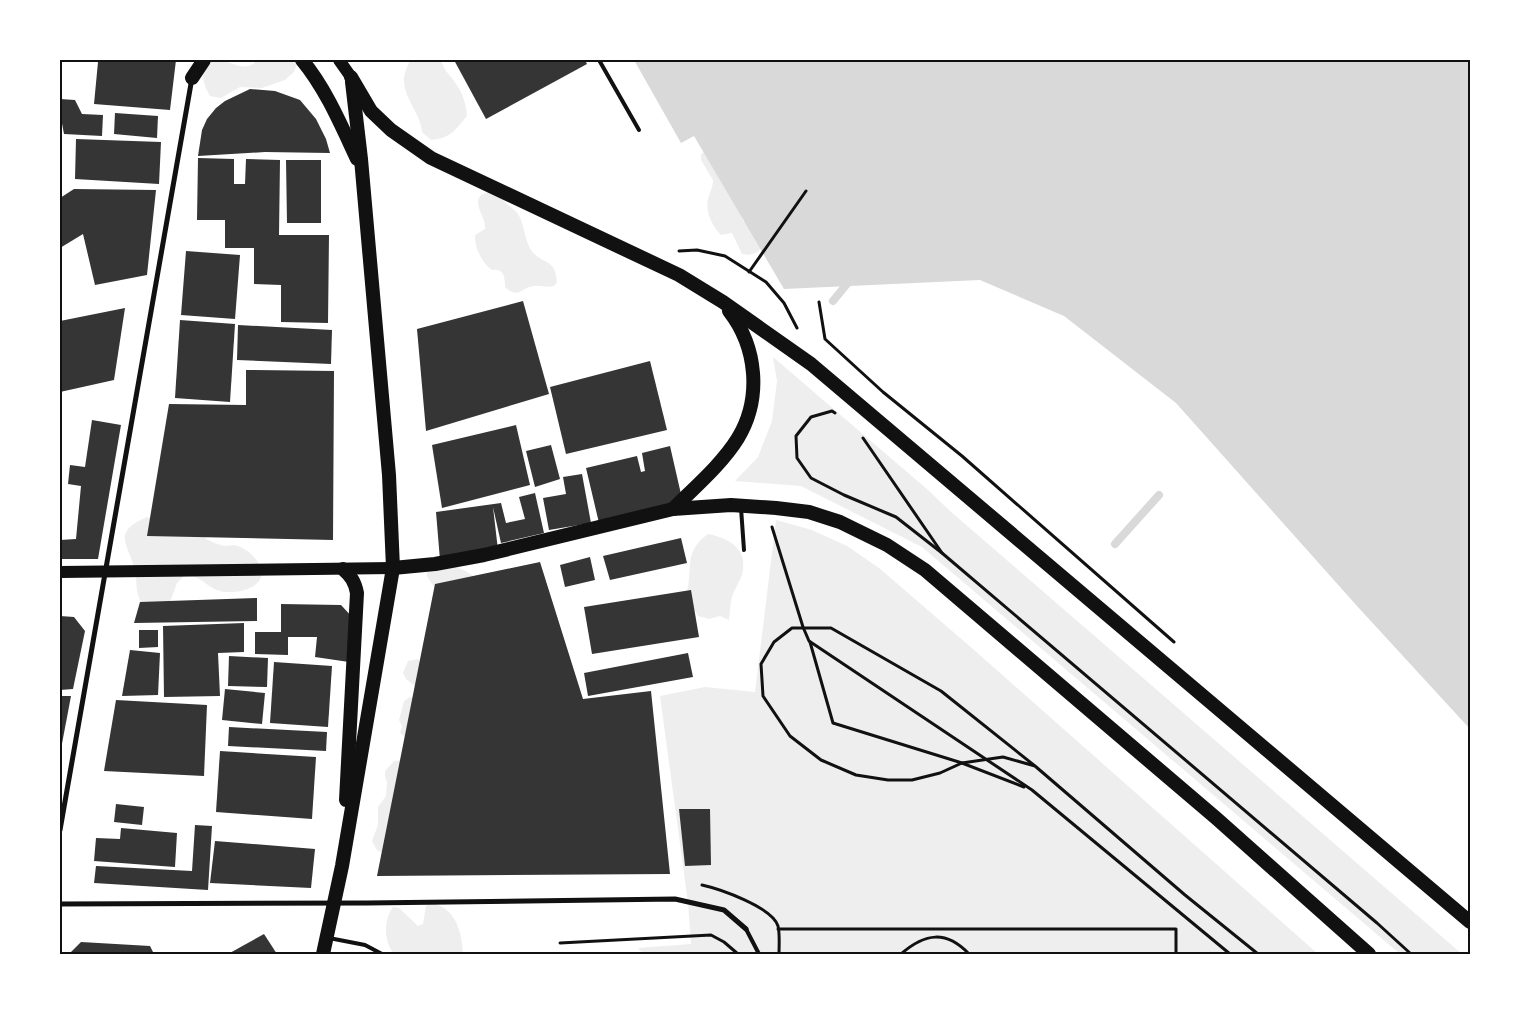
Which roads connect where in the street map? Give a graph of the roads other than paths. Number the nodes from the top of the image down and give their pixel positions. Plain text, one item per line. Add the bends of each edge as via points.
1 (195, 60) edge
2 (204, 60) edge
3 (302, 60) edge
4 (339, 60) edge
5 (599, 60) edge
6 (351, 76) junction
7 (192, 78) junction
8 (639, 130) dead end
9 (362, 171) junction
10 (723, 302) junction
11 (741, 506) junction
12 (673, 508) junction
13 (744, 550) dead end
14 (343, 568) junction
15 (393, 568) junction
16 (106, 571) junction
17 (60, 572) edge
18 (60, 830) edge
19 (342, 866) junction
20 (335, 902) junction
21 (60, 904) edge
22 (1470, 922) edge
23 (746, 929) joint
24 (327, 938) junction
25 (323, 954) edge
26 (382, 954) edge
27 (759, 954) edge
28 (1369, 954) edge

1 - 7 street
2 - 7 highway
3 - 9 highway via 326,95
4 - 6 main road
5 - 8 lane
6 - 9 highway
6 - 10 highway via 371,111 391,130 431,158 647,259
7 - 16 street
9 - 15 highway via 389,475
10 - 12 highway via 749,346 753,374 750,406 738,438 707,476
10 - 22 highway via 811,364
11 - 12 highway
11 - 13 lane
11 - 28 highway via 809,512 840,522 887,545 925,570 1216,818
12 - 15 highway via 484,555
14 - 15 main road
14 - 16 main road
14 - 19 highway via 356,584 356,593
15 - 19 highway
16 - 17 main road
16 - 18 street
19 - 20 highway
20 - 21 street
20 - 23 street via 675,899 724,910
20 - 24 highway
23 - 27 lane
24 - 25 highway
24 - 26 lane via 364,946

